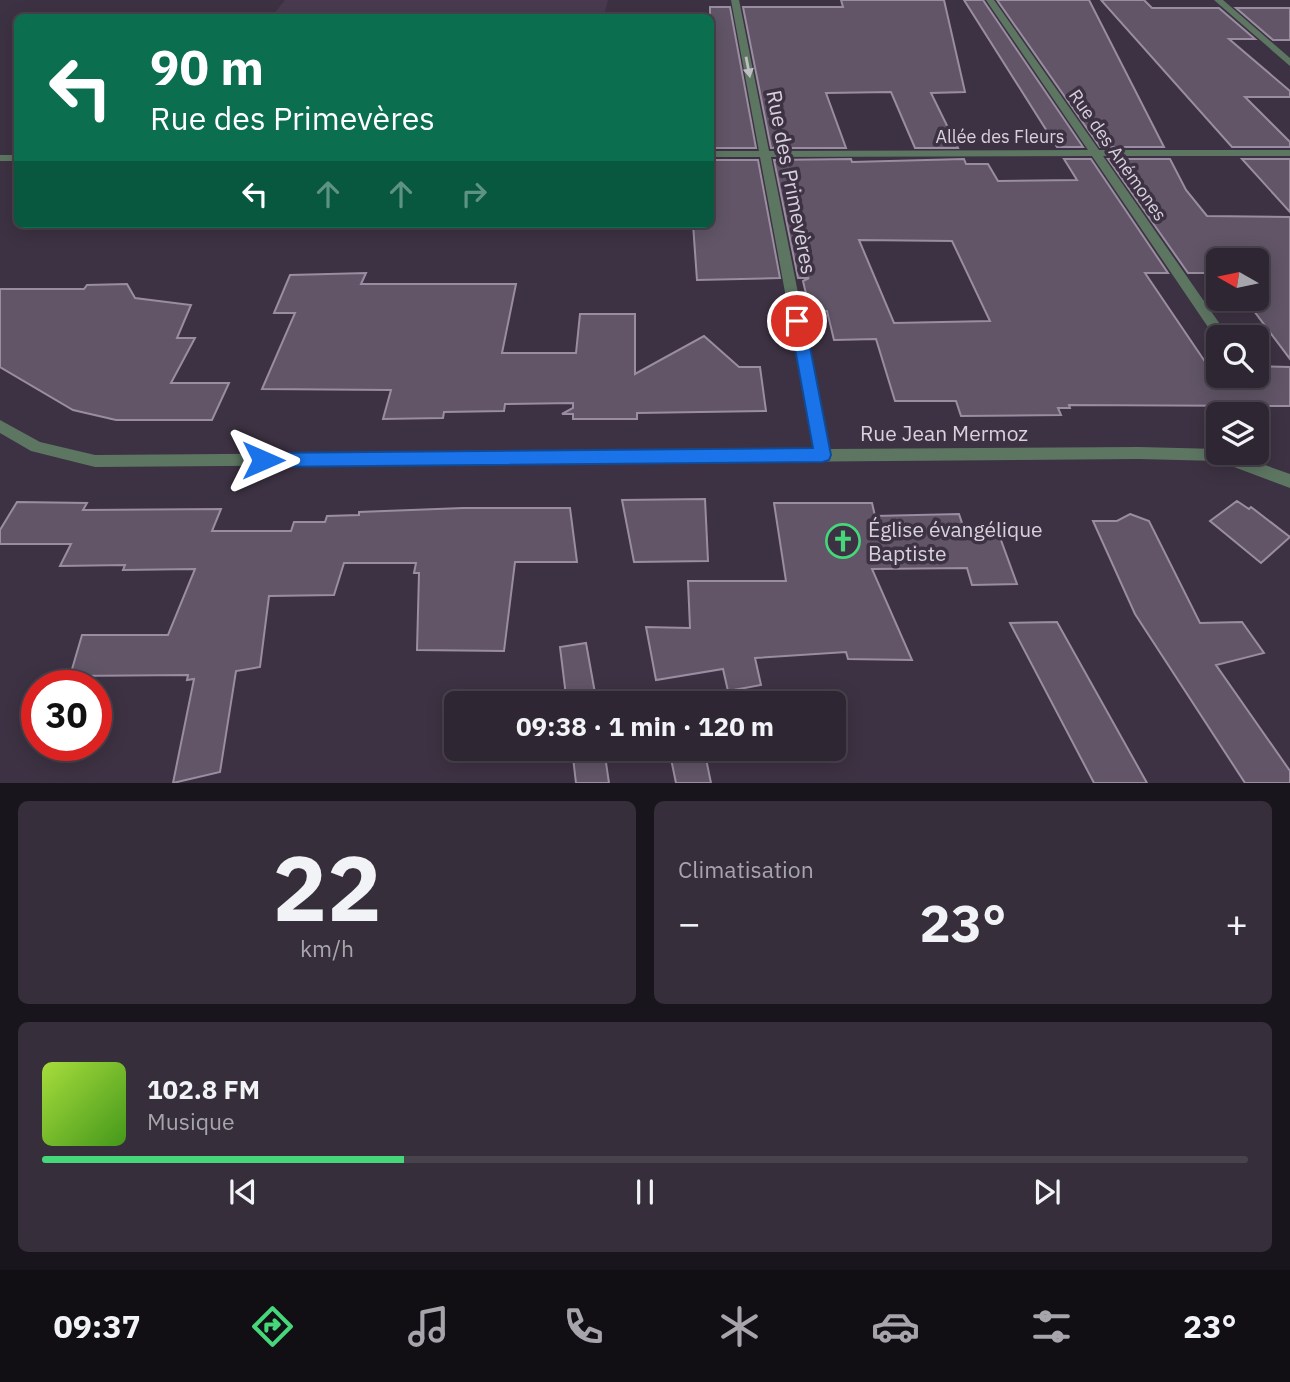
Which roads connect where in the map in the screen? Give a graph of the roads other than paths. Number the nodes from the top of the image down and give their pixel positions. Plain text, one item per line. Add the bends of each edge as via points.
1 (735, 0) edge
2 (990, 0) edge
3 (1218, 0) edge
4 (1290, 63) edge
5 (1095, 153) junction
6 (1290, 153) edge
7 (714, 154) edge
8 (765, 154) junction
9 (1214, 325) edge
10 (0, 426) edge
11 (823, 455) junction
12 (1290, 481) edge

1 -> 8 street, Rue des Primevères
2 - 5 street, Rue des Anémones
3 - 4 street
5 - 6 street, Allée des Fleurs
5 - 8 street, Allée des Fleurs
5 - 9 street, Rue des Anémones
7 - 8 street, Allée des Fleurs
8 - 11 street, Rue des Primevères
10 - 11 street, Rue Jean Mermoz via 36,447 95,461
11 - 12 street, Rue Jean Mermoz via 1218,455

